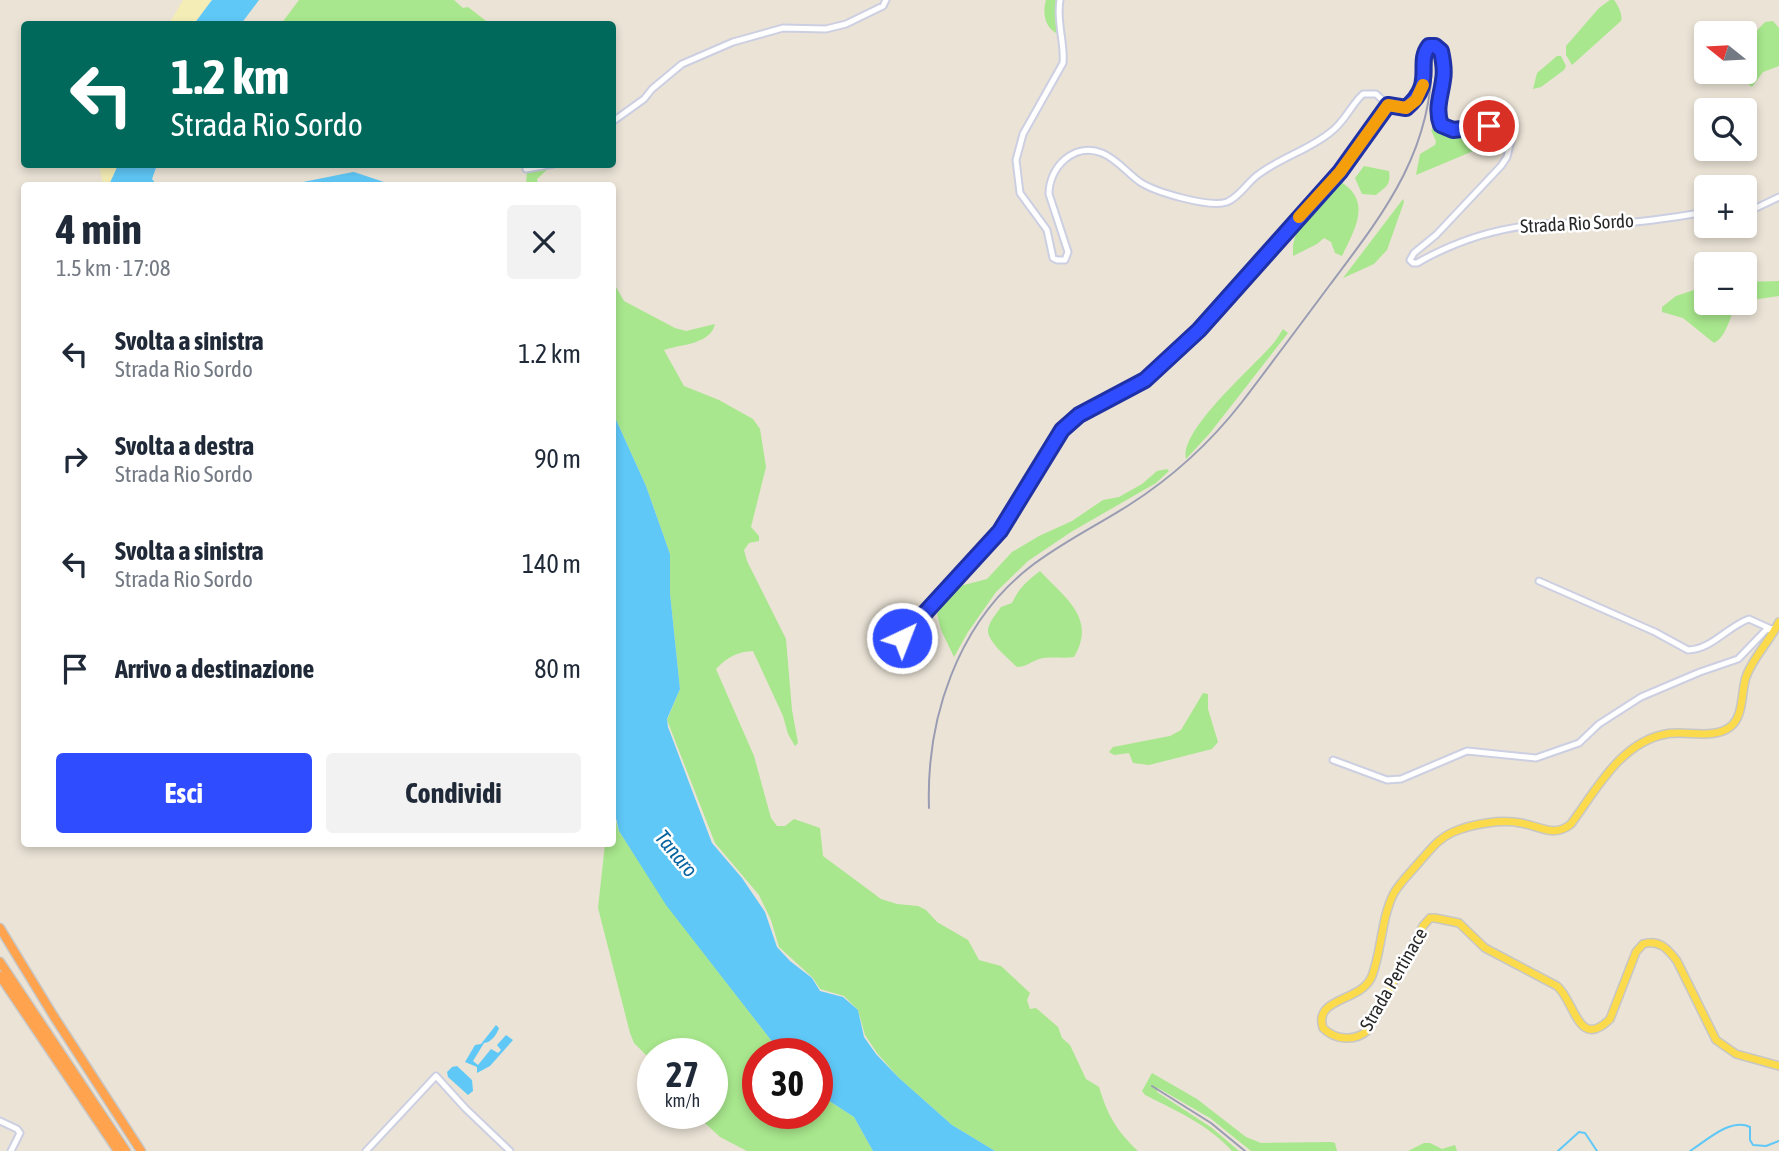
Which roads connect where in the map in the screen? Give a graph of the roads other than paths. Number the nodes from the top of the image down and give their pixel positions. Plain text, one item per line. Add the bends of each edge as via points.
1 (886, 0) edge
2 (1060, 0) edge
3 (1388, 105) junction
4 (616, 119) edge
5 (532, 168) edge
6 (526, 169) dead end
7 (1779, 198) edge
8 (1757, 208) edge
9 (1694, 215) edge
10 (1539, 581) dead end
11 (1775, 626) edge
12 (887, 655) dead end
13 (1333, 760) dead end
14 (0, 928) edge
15 (0, 962) edge
16 (0, 976) edge
17 (1779, 1066) edge
18 (0, 1121) edge
19 (11, 1151) edge
20 (118, 1151) edge
21 (126, 1151) edge
22 (141, 1151) edge
23 (366, 1151) edge
24 (510, 1151) edge

1 - 4 street via 846,24 826,29 783,28 691,60
2 - 3 street via 1063,64 1023,135 1016,160 1020,193 1047,230 1056,260 1065,260 1068,252 1049,186 1059,164 1073,154 1101,152 1151,188 1203,202 1226,202 1260,173 1333,131 1363,94 1376,94
3 - 9 street, Strada Rio Sordo via 1406,108 1416,100 1423,85 1425,51 1435,46 1441,51 1444,70 1438,106 1441,125 1453,130 1496,126 1506,130 1511,141 1501,166 1414,253 1413,263 1453,245 1517,226 1599,225
3 - 12 street via 1340,172 1191,338 1145,380 1079,415 1062,430 1000,531
5 - 6 street
7 - 8 street
10 - 11 street via 1688,650 1749,619
11 - 13 street via 1738,659 1641,698 1579,743 1536,758 1467,751 1401,779 1387,780
11 - 17 main road, Strada Pertinace via 1750,668 1736,722 1729,729 1667,733 1647,739 1617,762 1564,830 1503,822 1464,828 1440,839 1393,896 1367,985 1329,1005 1321,1018 1323,1028 1333,1036 1362,1035 1423,926 1430,918 1441,918 1463,925 1485,948 1557,986 1580,1024 1594,1030 1610,1019 1636,952 1643,944 1660,943 1677,961 1716,1040 1736,1054
14 - 22 highway
15 - 21 highway
16 - 20 highway
18 - 19 street via 20,1133
23 - 24 street via 436,1076

